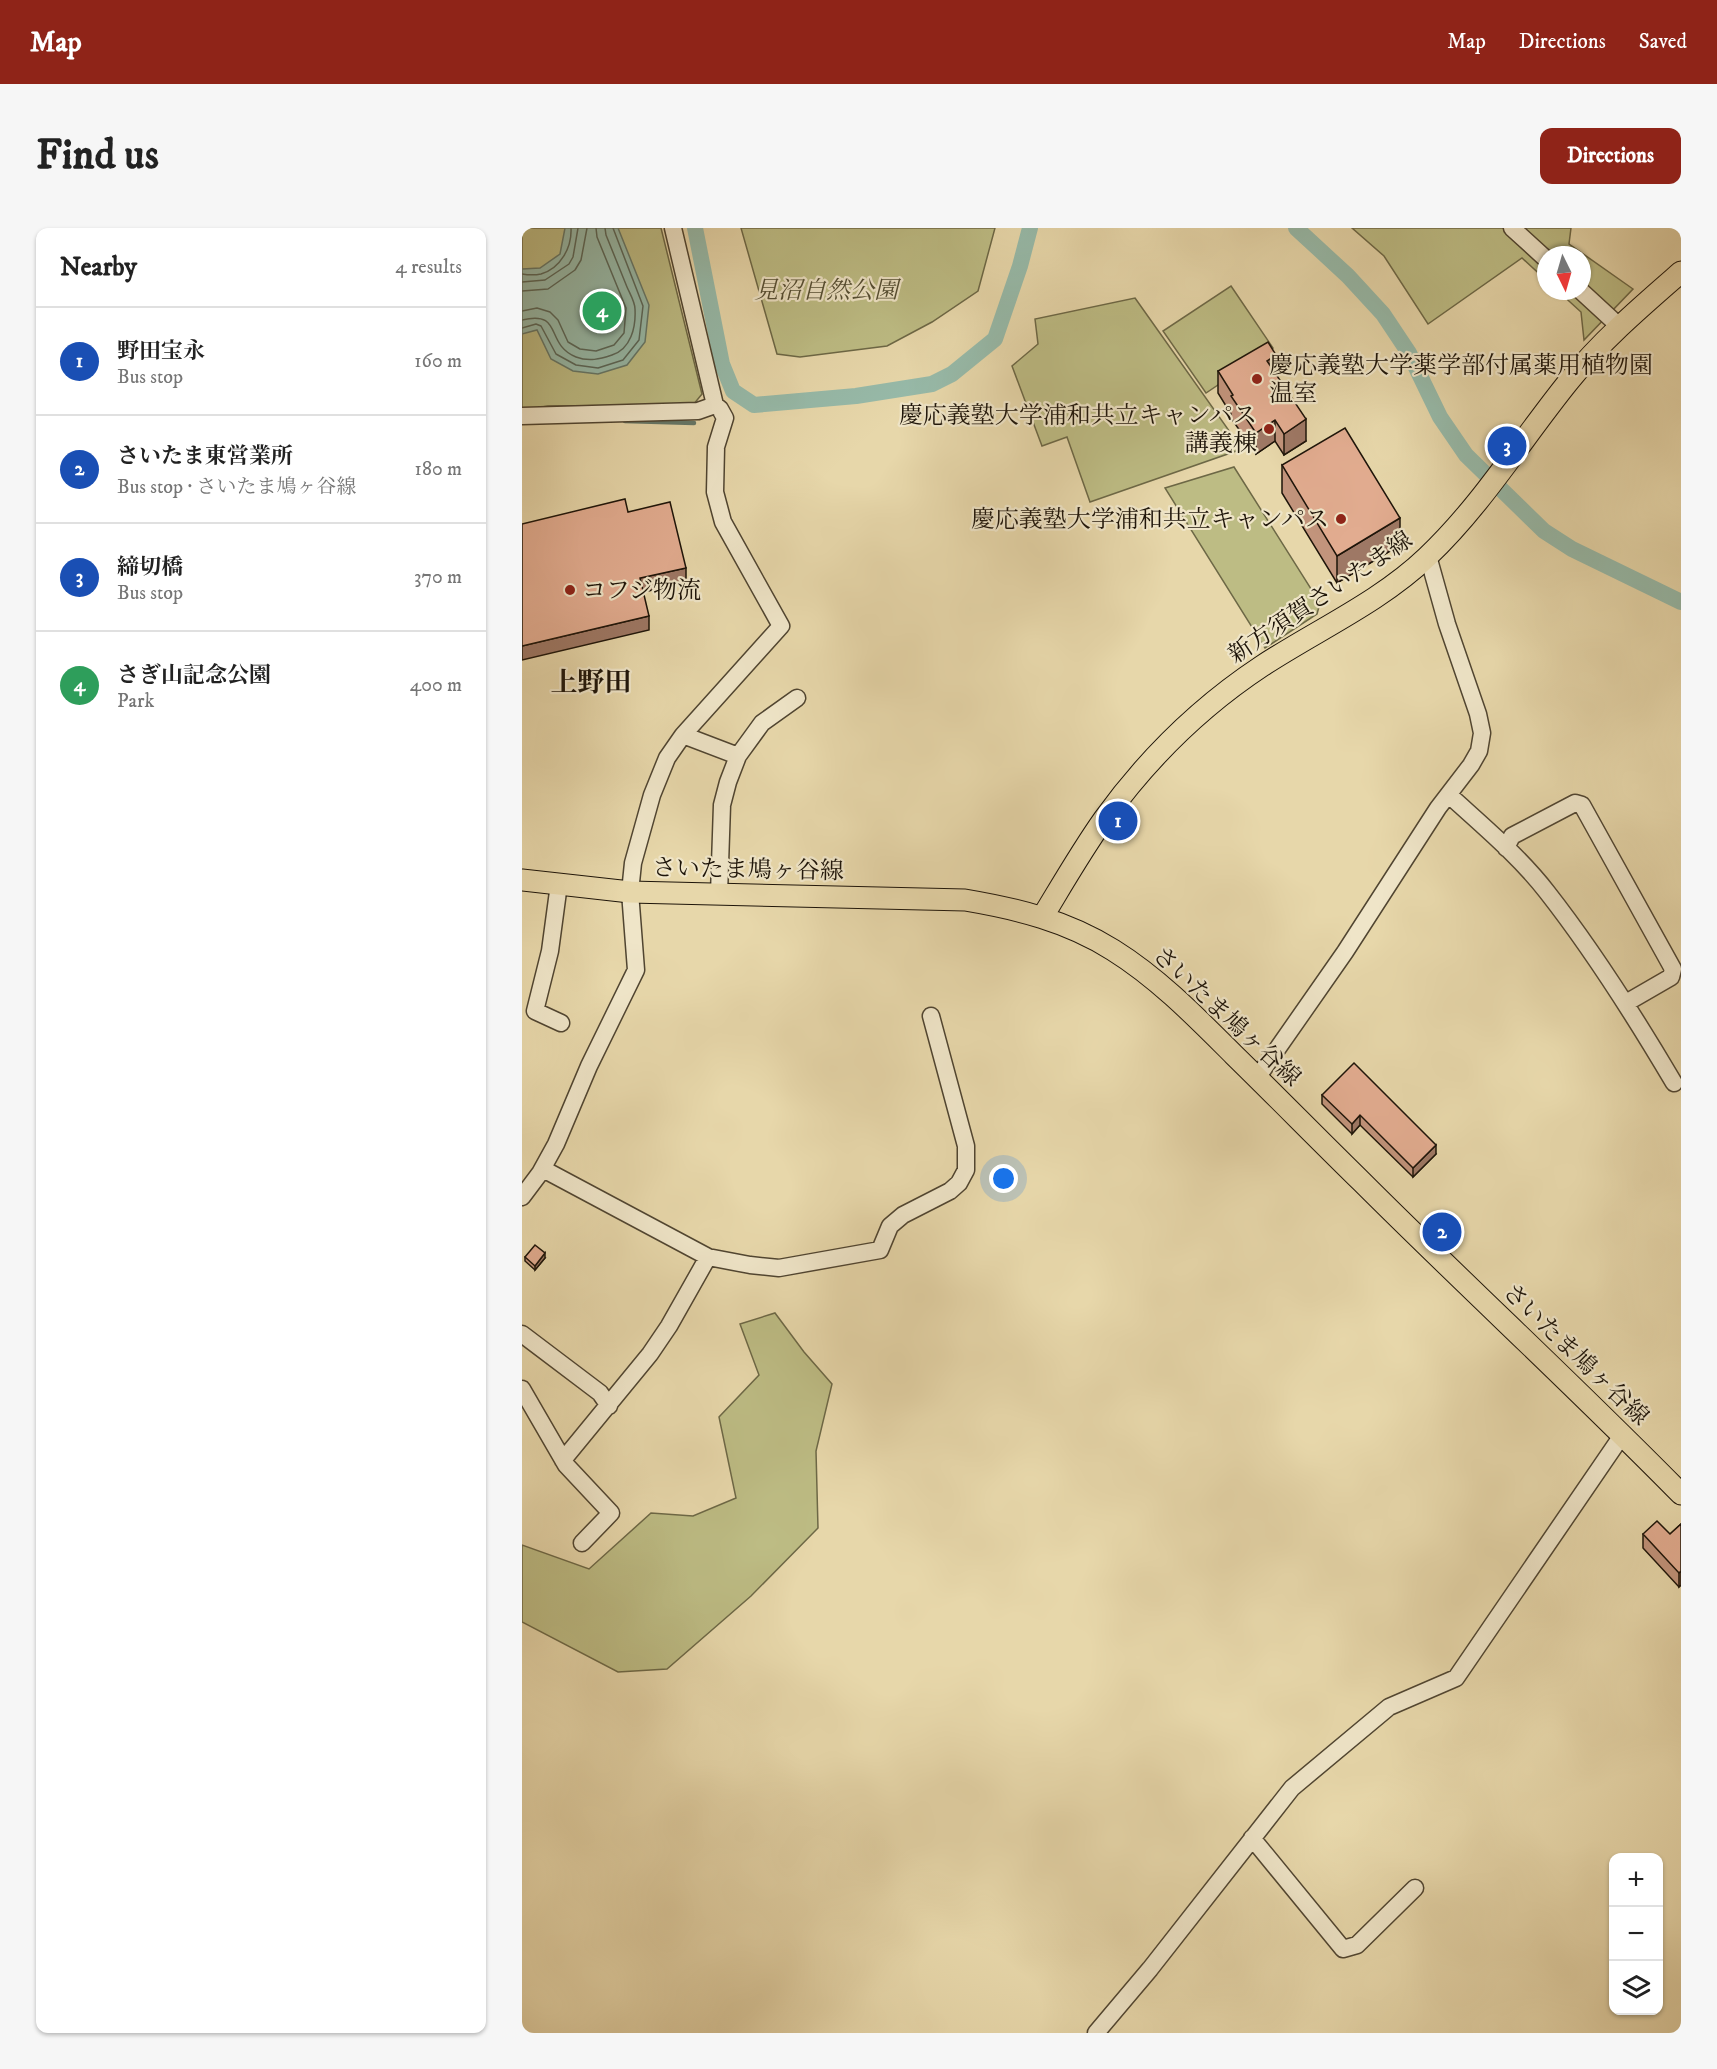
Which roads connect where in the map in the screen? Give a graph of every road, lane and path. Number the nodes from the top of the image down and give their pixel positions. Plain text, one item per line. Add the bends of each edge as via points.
1 (673, 228) edge
2 (1512, 228) edge
3 (1537, 251) edge
4 (1681, 272) edge
5 (1590, 300) edge
6 (1619, 327) junction
7 (715, 405) junction
8 (522, 416) edge
9 (1428, 556) junction
10 (797, 698) dead end
11 (683, 735) junction
12 (738, 756) junction
13 (1449, 795) junction
14 (1506, 848) junction
15 (522, 880) edge
16 (559, 884) junction
17 (630, 892) junction
18 (719, 894) junction
19 (1042, 916) junction
20 (1626, 1003) junction
21 (932, 1016) dead end
22 (561, 1023) dead end
23 (1257, 1078) junction
24 (1674, 1083) dead end
25 (543, 1169) junction
26 (522, 1197) edge
27 (708, 1257) junction
28 (522, 1334) edge
29 (522, 1389) edge
30 (609, 1406) junction
31 (1623, 1434) junction
32 (563, 1460) junction
33 (1681, 1494) edge
34 (582, 1543) dead end
35 (1252, 1838) junction
36 (1414, 1888) dead end
37 (1096, 2033) edge

1 - 7 street
2 - 3 street
4 - 6 main road, 新方須賀さいたま線
5 - 6 street
6 - 9 main road, 新方須賀さいたま線 via 1570,380 1503,469
7 - 8 street via 698,411
7 - 11 street via 725,418 714,471 723,522 781,626
9 - 13 street via 1482,733 1479,751
9 - 19 main road, 新方須賀さいたま線 via 1380,594 1262,666 1185,726 1151,759 1102,820
10 - 12 street via 762,723
11 - 12 street
11 - 17 street via 652,795 633,863
12 - 18 street via 722,805
13 - 14 street
13 - 23 street
14 - 20 street via 1547,891
14 - 20 street via 1512,836 1575,803 1582,805 1673,969 1671,977
15 - 16 main road, さいたま鳩ヶ谷線
16 - 17 main road, さいたま鳩ヶ谷線
16 - 22 street via 550,951 535,1011
17 - 18 main road, さいたま鳩ヶ谷線
17 - 25 street via 636,970
18 - 19 main road, さいたま鳩ヶ谷線 via 965,900
19 - 23 main road, さいたま鳩ヶ谷線 via 1111,948 1142,969 1186,1006
20 - 24 street
21 - 27 street via 968,1157 959,1183 890,1226 880,1250 779,1268
23 - 31 main road, さいたま鳩ヶ谷線
25 - 26 street
25 - 27 street
27 - 30 street via 669,1326
28 - 30 street via 600,1393
29 - 32 street
30 - 32 street
31 - 33 main road, さいたま鳩ヶ谷線
31 - 35 street via 1456,1678 1389,1707 1292,1788
32 - 34 street via 611,1513
35 - 36 street via 1343,1949 1357,1945
35 - 37 street

